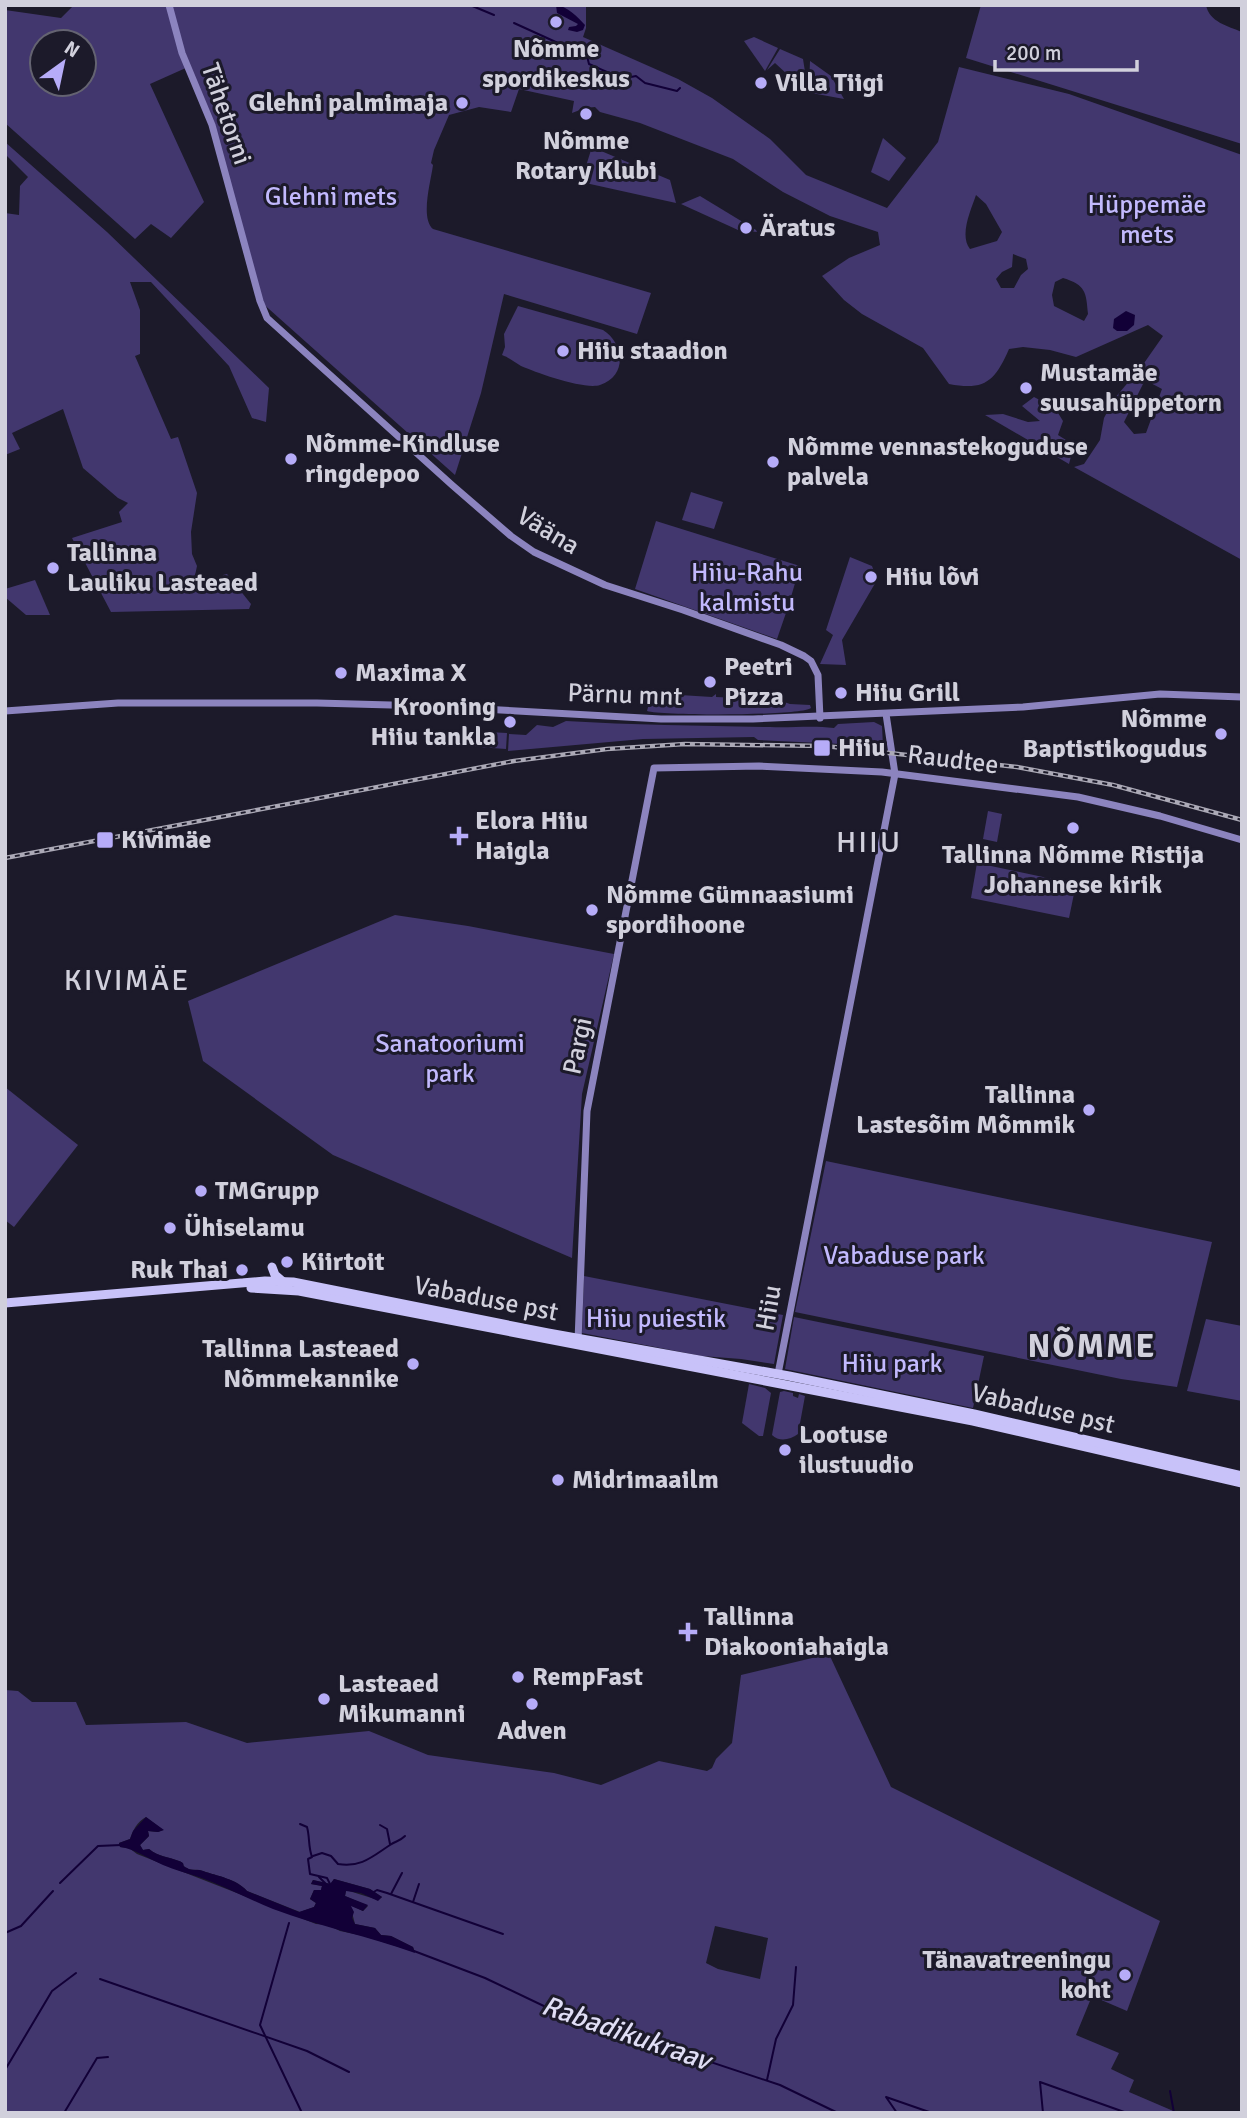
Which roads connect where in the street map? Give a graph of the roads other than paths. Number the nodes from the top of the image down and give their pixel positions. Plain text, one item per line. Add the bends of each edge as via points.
1 (169, 5) edge
2 (267, 318) joint
3 (1242, 697) edge
4 (5, 712) edge
5 (886, 714) junction
6 (860, 715) junction
7 (820, 718) junction
8 (888, 727) junction
9 (654, 768) joint
10 (895, 774) junction
11 (1242, 840) edge
12 (272, 1268) dead end
13 (282, 1281) junction
14 (5, 1305) edge
15 (578, 1341) junction
16 (778, 1374) junction
17 (1242, 1476) edge
18 (1242, 1483) edge

1 - 2 street, Tähetorni via 181,53 212,125
2 - 7 street, Vääna via 522,544 606,586 781,645 811,661 818,675
3 - 5 street, Pärnu mnt via 1160,695
4 - 7 street, Pärnu mnt via 117,703 317,703 660,719
5 - 6 street, Pärnu mnt
5 - 8 street, Hiiu
6 - 7 street, Pärnu mnt
6 - 8 street via 881,720
8 - 10 street, Hiiu
9 - 10 street, Raudtee via 799,767
9 - 15 street, Pargi via 587,1111
10 - 11 street, Raudtee via 1078,797
10 - 16 street, Hiiu
12 - 13 highway
13 - 14 highway, Vabaduse pst
13 - 15 highway, Vabaduse pst
14 - 15 highway, Vabaduse pst via 282,1288
15 - 16 highway, Vabaduse pst
15 - 18 highway, Vabaduse pst via 973,1421
16 - 17 highway, Vabaduse pst

